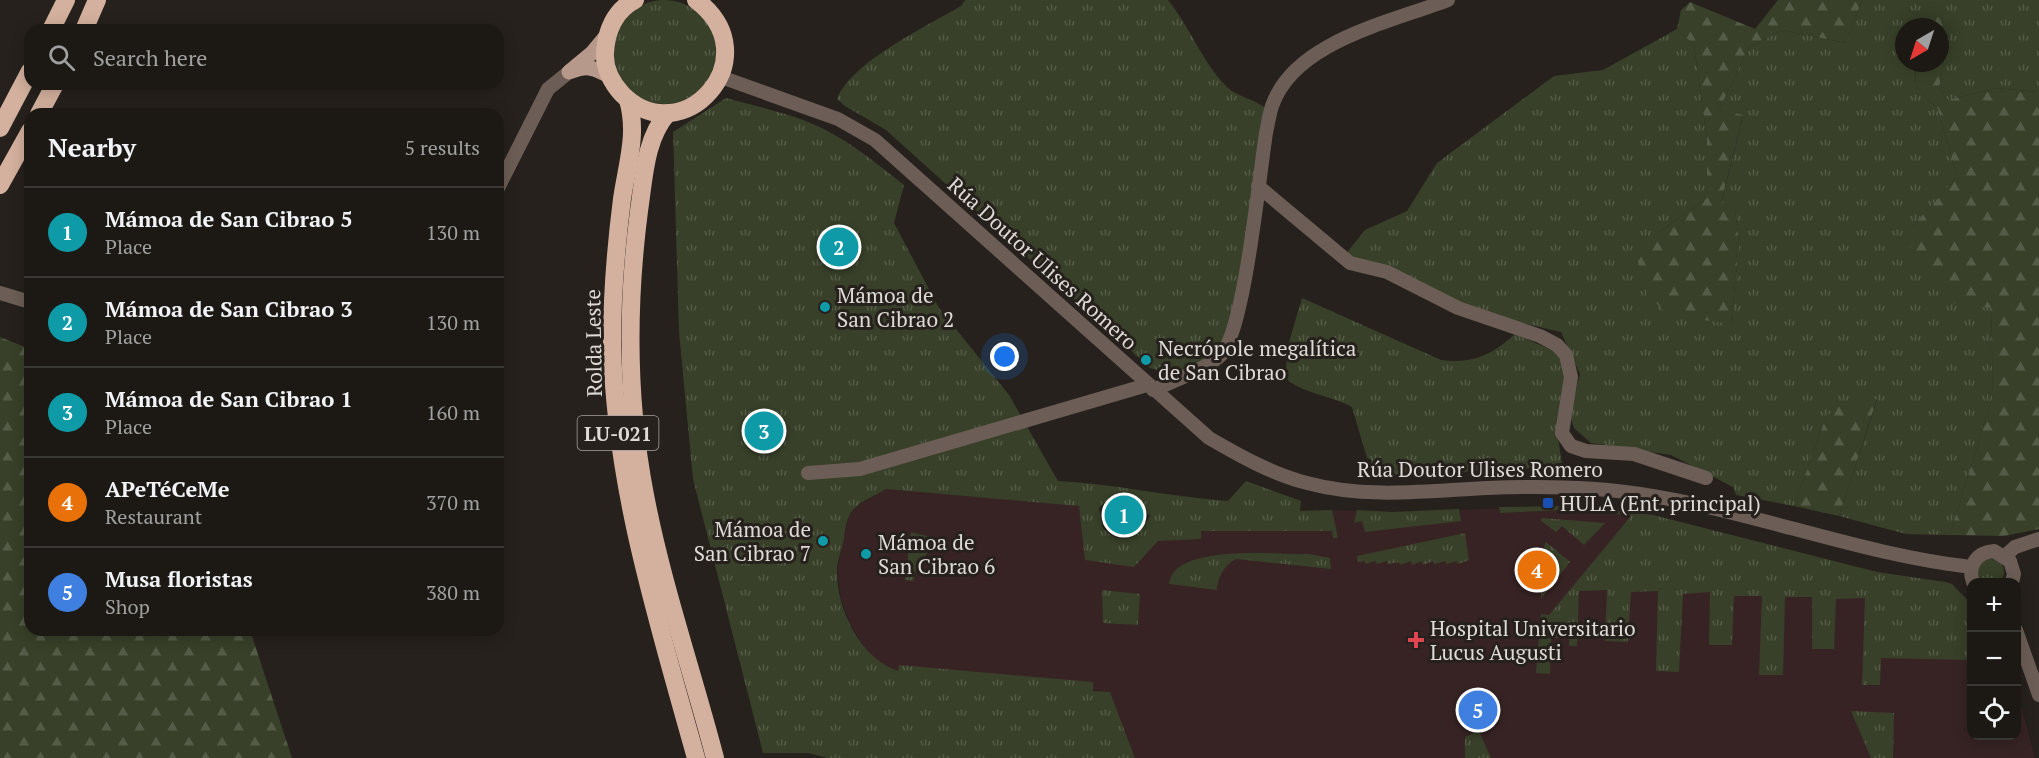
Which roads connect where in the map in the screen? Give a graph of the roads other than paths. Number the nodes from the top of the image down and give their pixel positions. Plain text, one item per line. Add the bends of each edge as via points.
1 (66, 0) edge
2 (97, 0) edge
3 (635, 0) edge
4 (1448, 0) edge
5 (703, 3) edge
6 (54, 24) edge
7 (87, 24) edge
8 (607, 35) junction
9 (569, 72) junction
10 (609, 76) junction
11 (721, 77) junction
12 (24, 82) edge
13 (52, 90) edge
14 (628, 100) junction
15 (42, 108) edge
16 (668, 113) junction
17 (0, 128) edge
18 (24, 142) edge
19 (504, 176) edge
20 (0, 185) edge
21 (1258, 186) junction
22 (0, 293) edge
23 (24, 300) edge
24 (1150, 388) junction
25 (808, 473) dead end
26 (1706, 478) dead end
27 (2039, 539) edge
28 (2006, 555) junction
29 (1971, 567) junction
30 (1972, 578) edge
31 (2013, 578) edge
32 (2017, 632) edge
33 (2039, 695) edge
34 (696, 758) edge
35 (715, 758) edge

1 - 6 highway
2 - 7 highway
3 - 8 highway via 615,17
4 - 21 street via 1382,22 1303,64 1272,105
5 - 11 highway via 723,33
8 - 9 main road
8 - 10 highway via 604,56
9 - 10 main road via 594,67
9 - 19 street via 548,89
10 - 14 highway, Rolda Leste / LU-021
11 - 16 highway via 700,102
11 - 24 street, Rúa Doutor Ulises Romero via 838,119 875,140
12 - 17 highway
13 - 15 highway
14 - 16 highway, Rolda Leste / LU-021 via 654,112
14 - 34 highway, Rolda Leste / LU-021 via 633,133 622,198 613,316 618,429 637,546
16 - 35 highway, Rolda Leste / LU-021 via 651,140 636,233 631,312 633,398 642,476 656,543
18 - 20 highway
21 - 24 street via 1239,312 1230,342 1220,356
21 - 26 street via 1350,263 1387,272 1458,308 1557,345 1566,355 1571,377 1562,433 1571,446 1586,451 1634,454
22 - 23 street
24 - 25 street via 860,469
24 - 29 street, Rúa Doutor Ulises Romero via 1209,438 1244,458 1308,483 1372,493 1600,488 1676,500 1879,553
27 - 28 street via 2015,547
28 - 29 street via 1989,551 1978,556
28 - 31 street via 2014,567
29 - 30 street
32 - 33 street

